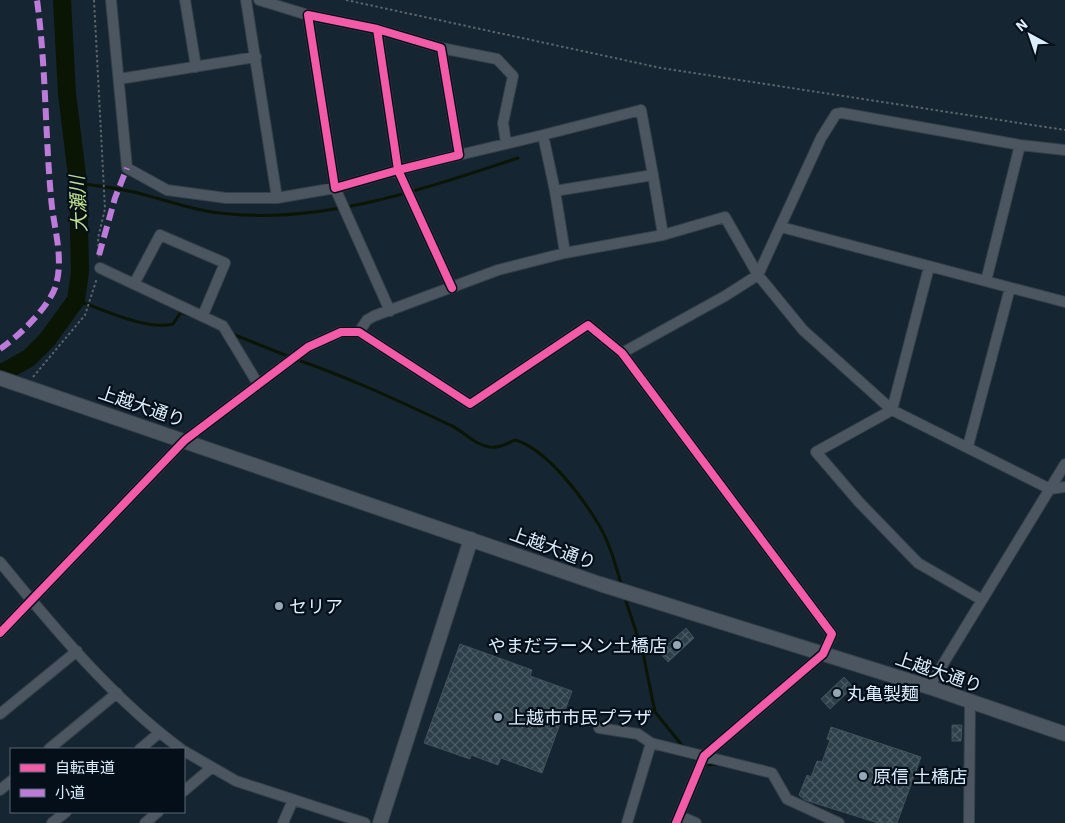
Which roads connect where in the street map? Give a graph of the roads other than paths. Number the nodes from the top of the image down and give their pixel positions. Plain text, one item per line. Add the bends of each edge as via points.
1 (111, 0) edge
2 (185, 0) edge
3 (246, 0) edge
4 (259, 0) edge
5 (308, 15) junction
6 (377, 29) junction
7 (441, 48) junction
8 (256, 57) junction
9 (196, 67) junction
10 (120, 79) junction
11 (542, 135) junction
12 (506, 143) junction
13 (1020, 145) junction
14 (1065, 150) edge
15 (459, 155) junction
16 (398, 170) junction
17 (653, 175) junction
18 (335, 188) junction
19 (555, 191) junction
20 (277, 198) junction
21 (781, 227) junction
22 (663, 235) junction
23 (565, 253) junction
24 (929, 267) junction
25 (100, 268) road end
26 (758, 275) junction
27 (986, 281) junction
28 (134, 284) junction
29 (452, 288) junction
30 (1010, 288) junction
31 (1065, 302) edge
32 (390, 311) junction
33 (203, 316) junction
34 (359, 332) junction
35 (622, 353) junction
36 (0, 378) edge
37 (258, 384) junction
38 (892, 410) junction
39 (185, 440) junction
40 (968, 446) junction
41 (1065, 464) edge
42 (1065, 487) edge
43 (1050, 489) junction
44 (471, 539) junction
45 (0, 562) edge
46 (31, 600) junction
47 (982, 600) junction
48 (0, 633) edge
49 (77, 650) junction
50 (823, 654) junction
51 (929, 687) junction
52 (117, 693) junction
53 (970, 702) junction
54 (0, 714) edge
55 (599, 728) dead end
56 (159, 733) junction
57 (1065, 734) edge
58 (651, 743) junction
59 (50, 748) edge
60 (141, 748) edge
61 (179, 748) edge
62 (185, 752) edge
63 (704, 756) junction
64 (211, 768) junction
65 (10, 782) edge
66 (0, 790) edge
67 (185, 790) edge
68 (293, 800) junction
69 (65, 813) edge
70 (157, 813) edge
71 (678, 819) edge
72 (52, 823) edge
73 (145, 823) edge
74 (283, 823) edge
75 (365, 823) edge
76 (380, 823) edge
77 (628, 823) edge
78 (696, 823) edge
79 (839, 823) edge
80 (969, 823) edge

1 - 10 street
2 - 9 street
3 - 8 street
4 - 5 street
5 - 6 street
5 - 18 street
6 - 7 street
6 - 16 street
7 - 12 street via 497,58 513,76 503,123
7 - 15 street
8 - 9 street
8 - 20 street
9 - 10 street
10 - 20 street via 127,168 167,190 226,198
11 - 12 street
11 - 17 street via 641,110
11 - 19 street
12 - 15 street
13 - 14 street
13 - 21 street via 836,114 821,138
13 - 27 street
15 - 16 street
16 - 18 street
16 - 29 street
17 - 19 street
17 - 22 street
18 - 20 street
18 - 32 street
19 - 23 street
21 - 24 street
21 - 26 street
22 - 23 street
22 - 26 street via 725,217
23 - 29 street via 498,270
24 - 27 street
24 - 38 street
25 - 28 street
26 - 35 street
26 - 38 street via 803,330
27 - 30 street
28 - 33 street
28 - 33 street via 160,235 226,263
29 - 32 street
30 - 31 street
30 - 40 street
32 - 34 street via 367,320
33 - 37 street via 224,326
34 - 35 street via 470,404 588,325
34 - 37 street via 341,332 313,345
35 - 50 street via 832,634
36 - 39 main road, 上越大通り
37 - 39 street
38 - 40 street
38 - 47 street via 816,452 918,563
39 - 44 main road, 上越大通り
39 - 46 street
40 - 43 street
41 - 43 street
42 - 43 street
43 - 47 street
44 - 50 main road, 上越大通り via 600,584
44 - 76 main road
45 - 46 street
46 - 48 street
46 - 49 street
47 - 51 street
49 - 52 street
49 - 54 street
50 - 51 main road, 上越大通り
50 - 63 street
51 - 53 main road, 上越大通り
52 - 56 street
52 - 59 street
53 - 57 main road, 上越大通り
53 - 80 street
55 - 58 street via 638,734
56 - 60 street
56 - 61 street
58 - 63 street
58 - 77 street
62 - 64 street
63 - 71 street
63 - 79 street via 772,773 787,799
64 - 67 street
64 - 68 street via 236,781
65 - 66 street
68 - 74 street
68 - 75 street
69 - 72 street
70 - 73 street
71 - 78 street

